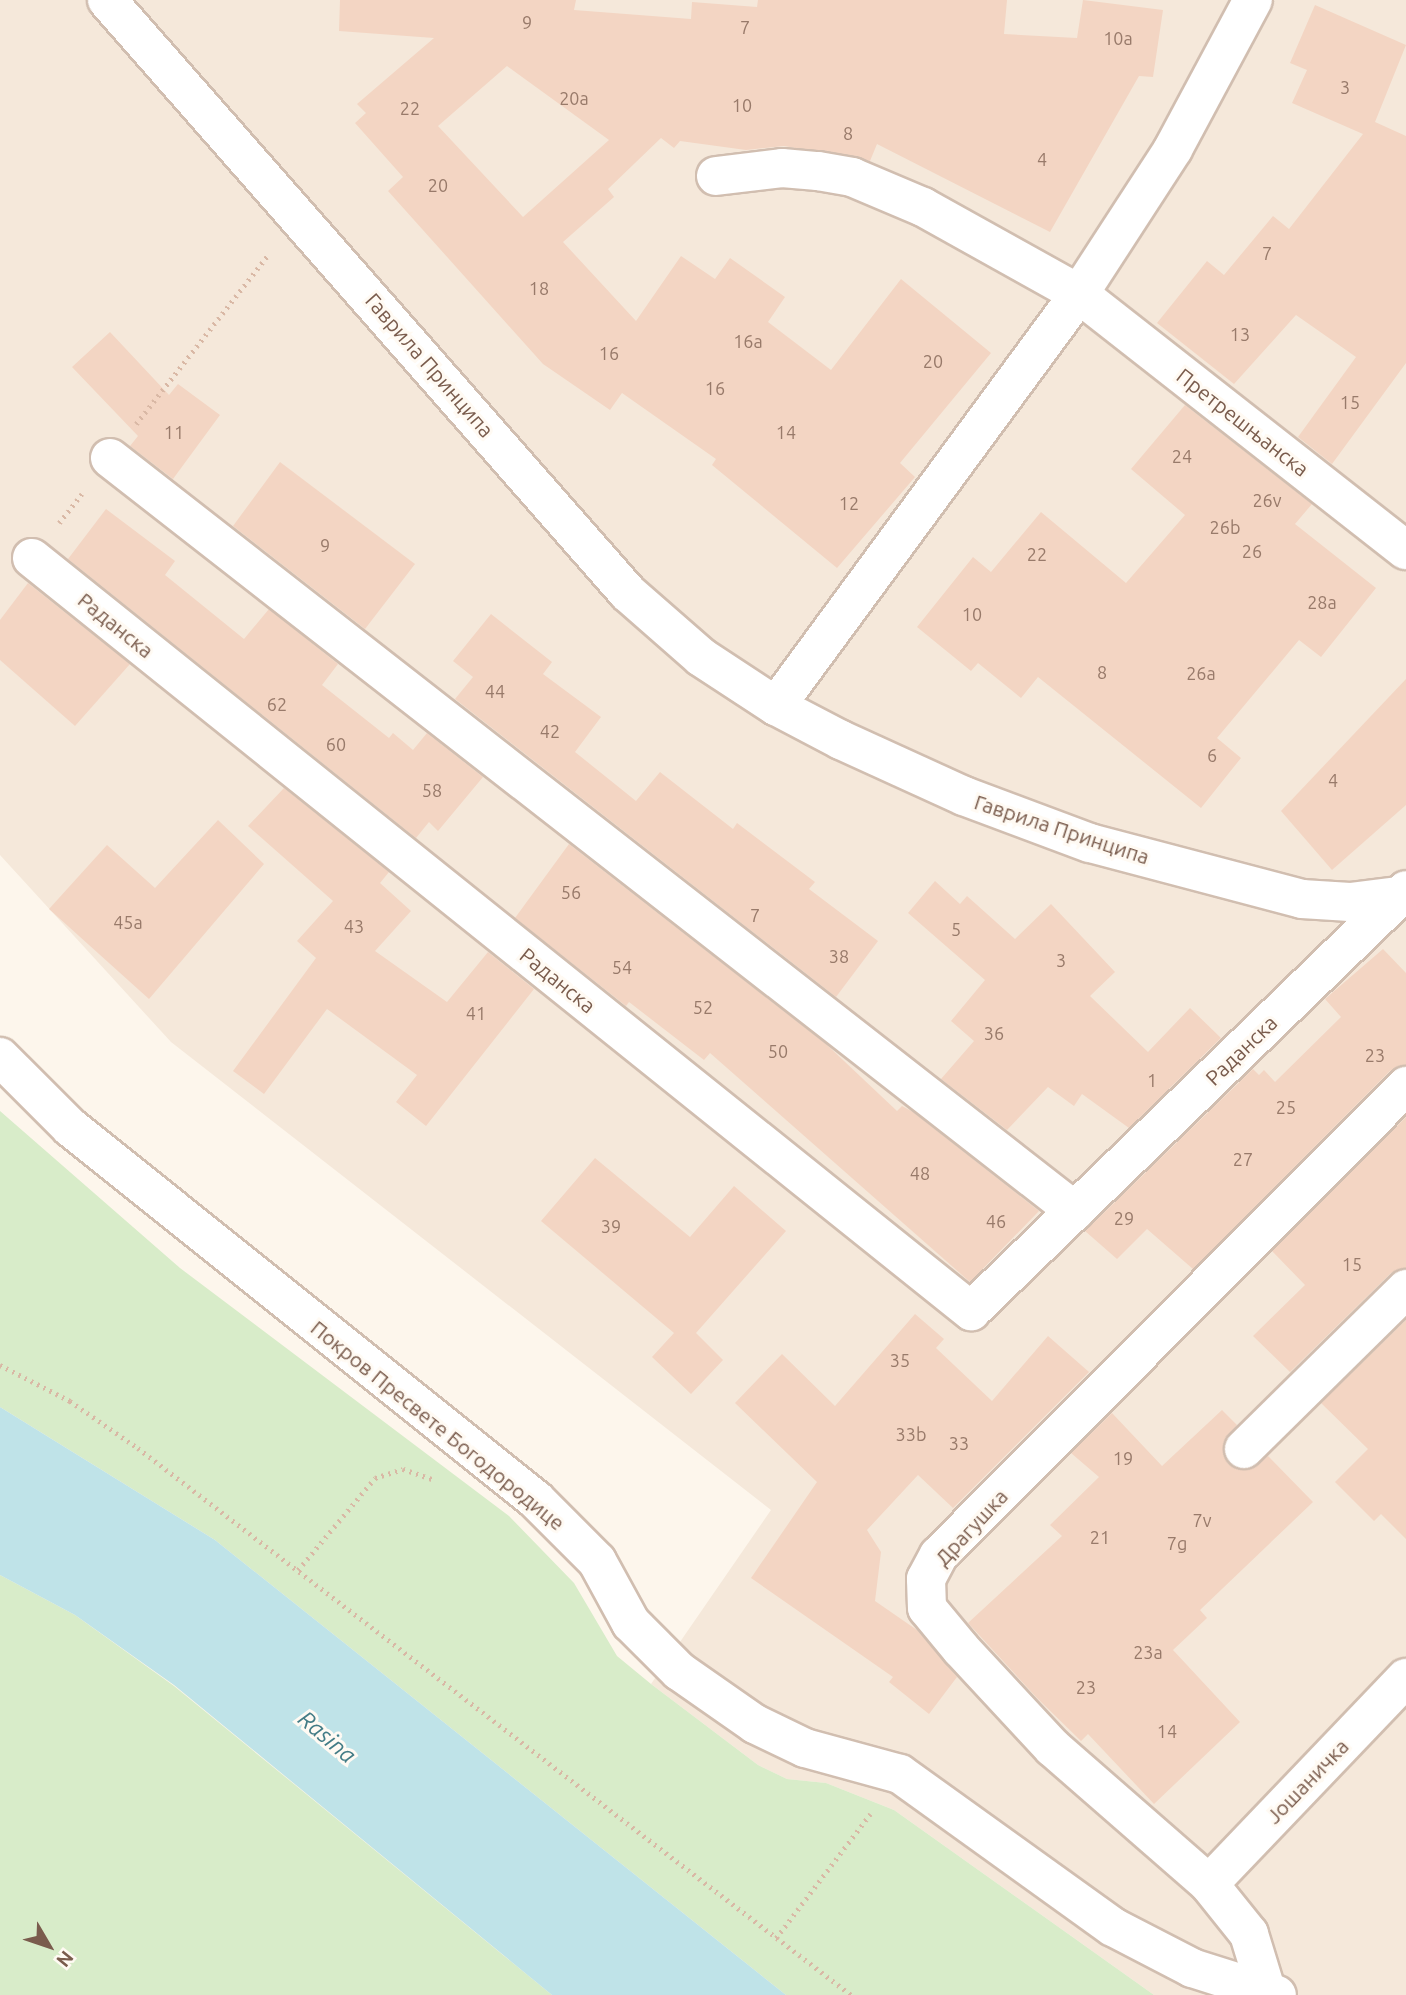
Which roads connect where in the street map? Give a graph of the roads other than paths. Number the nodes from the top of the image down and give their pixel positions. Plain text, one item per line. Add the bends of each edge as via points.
1 (107, 0) edge
2 (1253, 0) edge
3 (716, 176) dead end
4 (1079, 294) junction
5 (110, 458) road end
6 (1406, 550) edge
7 (32, 558) road end
8 (776, 706) junction
9 (1404, 893) edge
10 (0, 1057) edge
11 (1406, 1086) edge
12 (1075, 1211) junction
13 (1406, 1289) edge
14 (1244, 1449) dead end
15 (1406, 1678) edge
16 (1209, 1884) junction
17 (1272, 1994) edge

1 - 8 street, Гаврила Принципа via 628,593 701,657
2 - 4 street via 1173,149
3 - 4 street, Претрешњанска via 782,168 852,177 923,207
4 - 6 street, Претрешњанска
4 - 8 street
5 - 12 street
7 - 12 street, Раданска via 971,1311
8 - 9 street, Гаврила Принципа via 964,796 1090,843 1302,899 1350,902
9 - 12 street, Раданска
10 - 17 street, Покров Пресвете Богодородице via 70,1127 536,1500 597,1561 631,1623 679,1671 755,1724 805,1748 900,1774 1113,1927 1192,1968
11 - 16 street, Драгушка via 939,1556 926,1579 927,1608 961,1649 1053,1748
13 - 14 street
15 - 16 street, Јошаничка
16 - 17 street, Драгушка via 1250,1934

